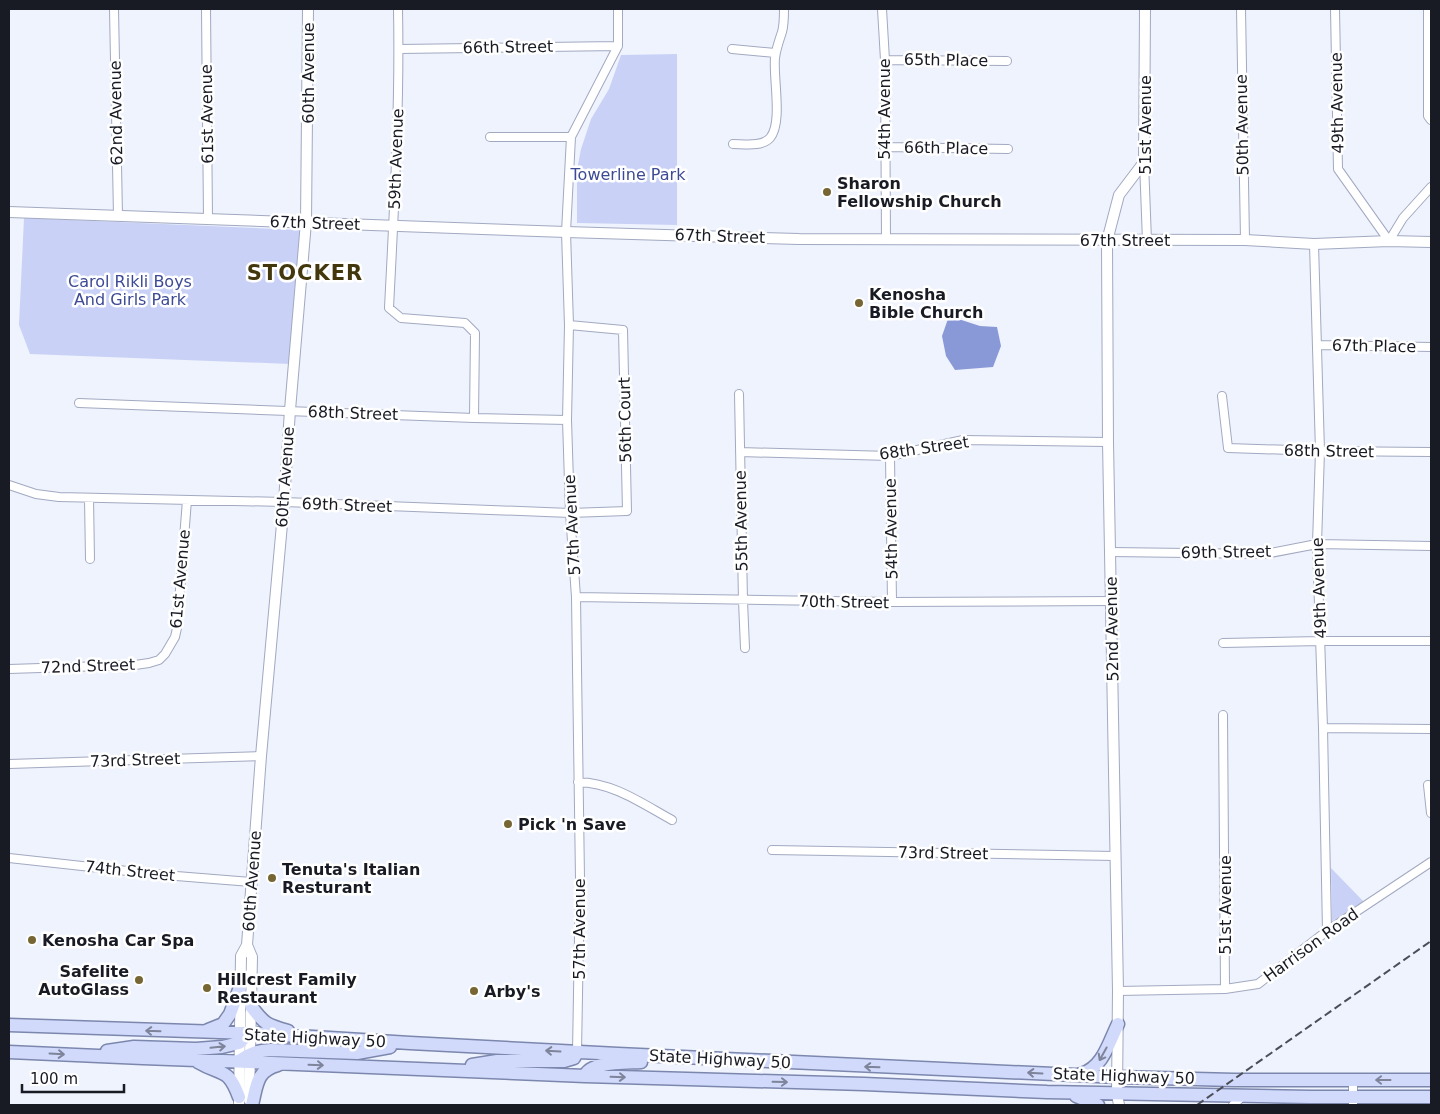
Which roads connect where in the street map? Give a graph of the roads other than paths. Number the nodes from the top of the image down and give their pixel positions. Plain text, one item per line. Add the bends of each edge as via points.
1 (114, 9) edge
2 (206, 9) edge
3 (308, 9) edge
4 (398, 9) edge
5 (618, 9) edge
6 (784, 9) edge
7 (882, 9) edge
8 (1145, 9) edge
9 (1241, 9) edge
10 (1335, 9) edge
11 (1428, 9) edge
12 (618, 46) junction
13 (399, 48) junction
14 (732, 50) dead end
15 (775, 53) junction
16 (885, 60) junction
17 (1006, 61) dead end
18 (1431, 120) edge
19 (490, 137) dead end
20 (571, 137) junction
21 (733, 144) dead end
22 (884, 147) junction
23 (1008, 150) dead end
24 (1144, 162) junction
25 (1431, 187) edge
26 (9, 212) edge
27 (118, 216) junction
28 (208, 219) junction
29 (306, 222) junction
30 (393, 226) junction
31 (566, 232) junction
32 (886, 239) junction
33 (1245, 240) junction
34 (1107, 241) junction
35 (1146, 241) junction
36 (1389, 241) junction
37 (1431, 242) edge
38 (1314, 244) junction
39 (570, 325) junction
40 (1317, 345) junction
41 (1431, 347) edge
42 (738, 394) dead end
43 (1222, 396) dead end
44 (79, 403) dead end
45 (290, 410) junction
46 (474, 418) junction
47 (567, 420) junction
48 (1108, 442) junction
49 (1320, 451) junction
50 (740, 452) junction
51 (1431, 452) edge
52 (890, 456) junction
53 (9, 484) edge
54 (89, 498) junction
55 (187, 500) junction
56 (284, 502) junction
57 (627, 511) joint
58 (570, 513) junction
59 (1317, 544) junction
60 (1431, 546) edge
61 (1111, 552) junction
62 (90, 559) dead end
63 (576, 596) junction
64 (742, 600) junction
65 (1112, 601) junction
66 (892, 602) junction
67 (1321, 641) junction
68 (1431, 642) edge
69 (1223, 643) dead end
70 (745, 648) dead end
71 (165, 654) joint
72 (9, 669) edge
73 (1223, 715) dead end
74 (1323, 728) junction
75 (1431, 730) edge
76 (261, 756) junction
77 (9, 764) edge
78 (578, 782) junction
79 (1428, 785) dead end
80 (1431, 813) edge
81 (672, 820) dead end
82 (772, 850) dead end
83 (1115, 856) junction
84 (9, 858) edge
85 (1431, 862) edge
86 (252, 882) junction
87 (1327, 931) junction
88 (247, 945) junction
89 (240, 986) junction
90 (1225, 989) junction
91 (1118, 991) junction
92 (251, 1006) junction
93 (1118, 1024) junction
94 (9, 1025) edge
95 (202, 1033) junction
96 (243, 1036) junction
97 (308, 1038) junction
98 (410, 1043) junction
99 (9, 1052) edge
100 (577, 1052) junction
101 (82, 1055) junction
102 (706, 1058) junction
103 (246, 1059) junction
104 (194, 1060) junction
105 (284, 1064) junction
106 (932, 1068) junction
107 (442, 1070) junction
108 (1078, 1075) junction
109 (585, 1076) junction
110 (1118, 1078) junction
111 (1214, 1080) junction
112 (1353, 1080) junction
113 (1431, 1080) edge
114 (864, 1084) junction
115 (1014, 1091) junction
116 (1069, 1093) junction
117 (1243, 1096) junction
118 (1431, 1097) edge
119 (1118, 1099) edge
120 (1353, 1101) edge
121 (245, 1103) edge
122 (1098, 1105) edge
123 (1232, 1105) edge

1 - 27 street, 62nd Avenue
2 - 28 street, 61st Avenue
3 - 29 street, 60th Avenue
4 - 13 street, 59th Avenue
5 - 12 street, 57th Avenue
6 - 15 street via 783,30
7 - 16 street, 54th Avenue
8 - 24 street, 51st Avenue
9 - 33 street, 50th Avenue
10 - 36 street, 49th Avenue via 1338,169
11 - 18 street via 1428,116
12 - 13 street, 66th Street
12 - 20 street, 57th Avenue
13 - 30 street, 59th Avenue
14 - 15 street
15 - 21 street via 777,118 772,135 763,143
16 - 17 street, 65th Place
16 - 22 street, 54th Avenue
19 - 20 street
20 - 31 street, 57th Avenue
22 - 23 street, 66th Place
22 - 32 street, 54th Avenue
24 - 34 street, 52nd Avenue via 1119,195
24 - 35 street, 51st Avenue
25 - 36 street via 1403,218
26 - 27 street, 67th Street
27 - 28 street, 67th Street
28 - 29 street, 67th Street
29 - 30 street, 67th Street
29 - 45 street, 60th Avenue
30 - 31 street, 67th Street
30 - 46 street, 59th Avenue via 389,308 401,318 465,323 475,333
31 - 32 street, 67th Street
31 - 39 street, 57th Avenue
32 - 34 street, 67th Street
33 - 35 street, 67th Street
33 - 38 street, 67th Street
34 - 35 street, 67th Street
34 - 48 street, 52nd Avenue
36 - 37 street, 67th Street
36 - 38 street, 67th Street
38 - 40 street, 49th Avenue
39 - 47 street, 57th Avenue
39 - 57 street, 56th Court via 623,330
40 - 41 street, 67th Place
40 - 49 street, 49th Avenue
42 - 50 street, 55th Avenue
43 - 49 street, 68th Street via 1228,448
44 - 45 street, 68th Street
45 - 46 street, 68th Street
45 - 56 street, 60th Avenue
46 - 47 street, 68th Street
47 - 58 street, 57th Avenue
48 - 52 street, 68th Street via 963,440
48 - 61 street, 52nd Avenue
49 - 51 street, 68th Street
49 - 59 street, 49th Avenue
50 - 52 street, 68th Street
50 - 64 street, 55th Avenue
52 - 66 street, 54th Avenue
53 - 54 street, 69th Street via 36,494
54 - 55 street, 69th Street
54 - 62 street
55 - 56 street, 69th Street
55 - 71 street, 61st Avenue via 176,637
56 - 58 street, 69th Street
56 - 76 street, 60th Avenue
57 - 58 street, 69th Street
58 - 63 street, 57th Avenue
59 - 60 street, 69th Street
59 - 61 street, 69th Street via 1265,554
59 - 67 street, 49th Avenue
61 - 65 street, 52nd Avenue
63 - 64 street, 70th Street
63 - 78 street, 57th Avenue
64 - 66 street, 70th Street
64 - 70 street, 55th Avenue
65 - 66 street, 70th Street
65 - 83 street, 52nd Avenue
67 - 68 street
67 - 69 street
67 - 74 street, 49th Avenue
71 - 72 street, 72nd Street via 159,660 136,665
73 - 90 street, 51st Avenue
74 - 75 street
74 - 87 street, 49th Avenue
76 - 77 street, 73rd Street
76 - 86 street, 60th Avenue
78 - 81 street via 600,784 621,792
78 - 100 street, 57th Avenue
79 - 80 street
82 - 83 street, 73rd Street
83 - 91 street, 52nd Avenue
84 - 86 street, 74th Street
85 - 87 street, Harrison Road
86 - 88 street, 60th Avenue
87 - 90 street, Harrison Road via 1258,984
88 - 89 street, 60th Avenue via 241,956
88 - 92 street, 60th Avenue via 252,957
89 - 95 main road via 230,1014 222,1024
89 - 96 street, 60th Avenue
90 - 91 street, Harrison Road
91 - 93 street, 52nd Avenue
92 - 96 street, 60th Avenue
92 - 97 main road via 268,1024
93 -> 108 main road via 1102,1058 1091,1071
93 - 110 street, 52nd Avenue
95 -> 94 main road, State Highway 50
95 - 96 main road, State Highway 50
96 - 97 main road, State Highway 50
101 -> 96 main road via 134,1047 196,1050 222,1047
96 - 103 street, 60th Avenue
97 - 98 main road, State Highway 50
100 -> 98 main road, State Highway 50
98 - 103 main road via 357,1053 258,1051
99 -> 101 main road, State Highway 50
100 - 102 main road, State Highway 50
100 - 107 main road via 574,1058 564,1062 497,1061
101 - 104 main road, State Highway 50
106 -> 102 main road, State Highway 50
102 - 109 main road via 608,1064 592,1067
103 - 104 main road, State Highway 50
103 - 105 main road, State Highway 50
103 - 121 street, 60th Avenue
104 - 121 main road via 226,1074
105 -> 107 main road, State Highway 50
105 - 121 main road via 262,1072
108 -> 106 main road, State Highway 50
106 - 114 main road via 921,1076
107 - 109 main road, State Highway 50
108 - 110 main road, State Highway 50
109 -> 114 main road, State Highway 50
110 - 111 main road, State Highway 50
110 - 115 main road via 1111,1086 1062,1084
110 - 119 street, 52nd Avenue
111 - 112 main road, State Highway 50
111 - 119 main road via 1185,1086 1130,1087 1122,1089
113 -> 112 main road, State Highway 50
112 - 120 street
114 - 115 main road, State Highway 50
115 - 116 main road, State Highway 50
116 - 119 main road, State Highway 50
116 - 122 main road
117 - 119 main road, State Highway 50
117 - 120 main road, State Highway 50
117 - 123 street
118 - 120 main road, State Highway 50

